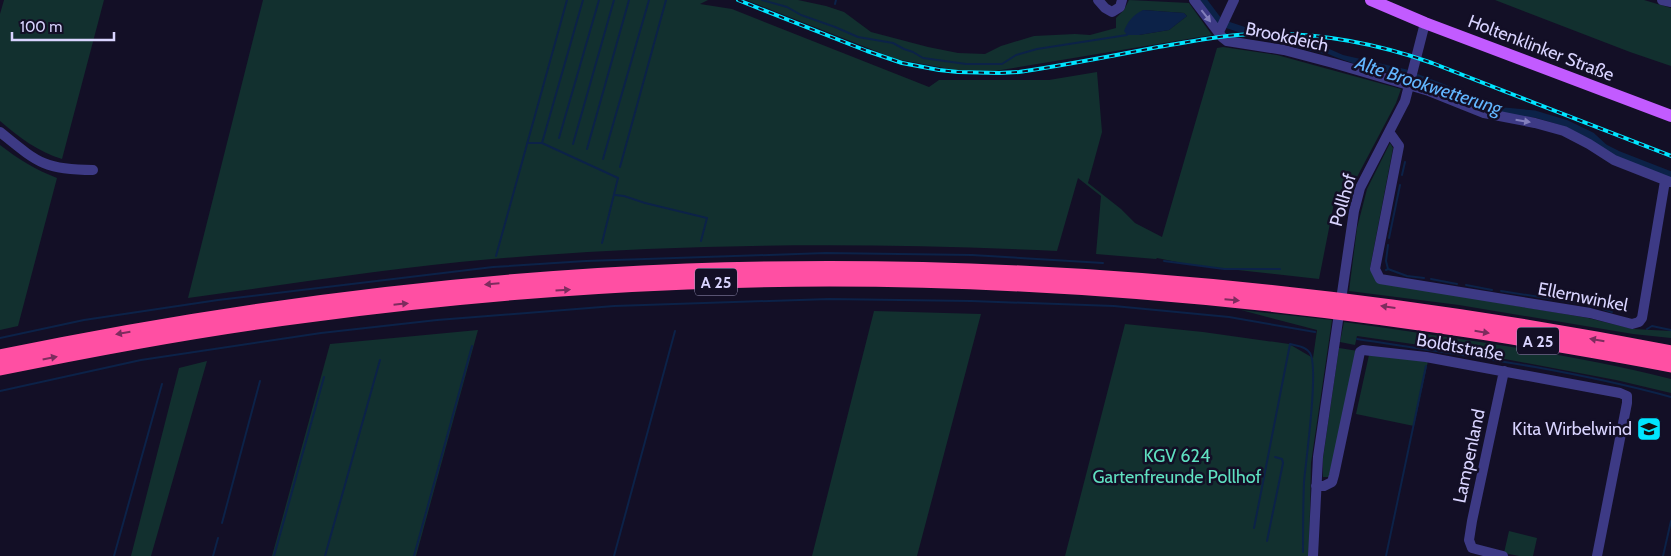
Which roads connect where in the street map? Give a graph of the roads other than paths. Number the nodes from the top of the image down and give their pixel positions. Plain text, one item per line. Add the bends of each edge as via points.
1 (1098, 0) edge
2 (1122, 0) edge
3 (1194, 0) edge
4 (1234, 0) edge
5 (1371, 0) edge
6 (1662, 0) edge
7 (1671, 2) edge
8 (1425, 23) junction
9 (1222, 25) junction
10 (1410, 85) junction
11 (1671, 116) edge
12 (0, 132) edge
13 (1389, 132) junction
14 (93, 170) dead end
15 (1668, 182) edge
16 (1671, 348) edge
17 (1671, 353) edge
18 (1644, 354) junction
19 (0, 357) edge
20 (1671, 365) edge
21 (0, 368) edge
22 (1671, 370) edge
23 (1504, 371) junction
24 (1316, 486) junction
25 (1313, 556) edge
26 (1503, 556) edge
27 (1596, 556) edge

1 - 2 street via 1112,12 1120,7
3 -> 9 street, Brookdeich
4 - 9 street
5 - 8 main road, Holtenklinker Straße
6 - 7 street
8 - 10 street, Pollhof
8 - 11 main road, Holtenklinker Straße
9 - 10 street, Brookdeich via 1227,41 1284,50
10 - 13 street, Pollhof
10 -> 15 street, Brookdeich via 1484,113 1564,131 1614,160
12 - 14 street via 48,166
13 - 15 street, Ellernwinkel via 1399,146 1375,269 1380,279 1636,323 1642,318
13 - 24 street, Pollhof via 1360,188 1354,211
16 - 18 highway
17 - 18 highway, A 25
18 -> 19 highway, A 25 via 1436,313 1244,290 972,271 795,269 600,276 425,290 231,314
18 - 20 highway, A 25
21 -> 18 highway, A 25 via 310,314 515,293 774,280 972,282 1242,301
18 - 22 highway
23 - 24 street, Boldtstraße via 1363,350 1332,482
23 - 26 street, Lampenland via 1469,540 1472,548
23 - 27 street, Boldtstraße via 1627,396
24 - 25 street

